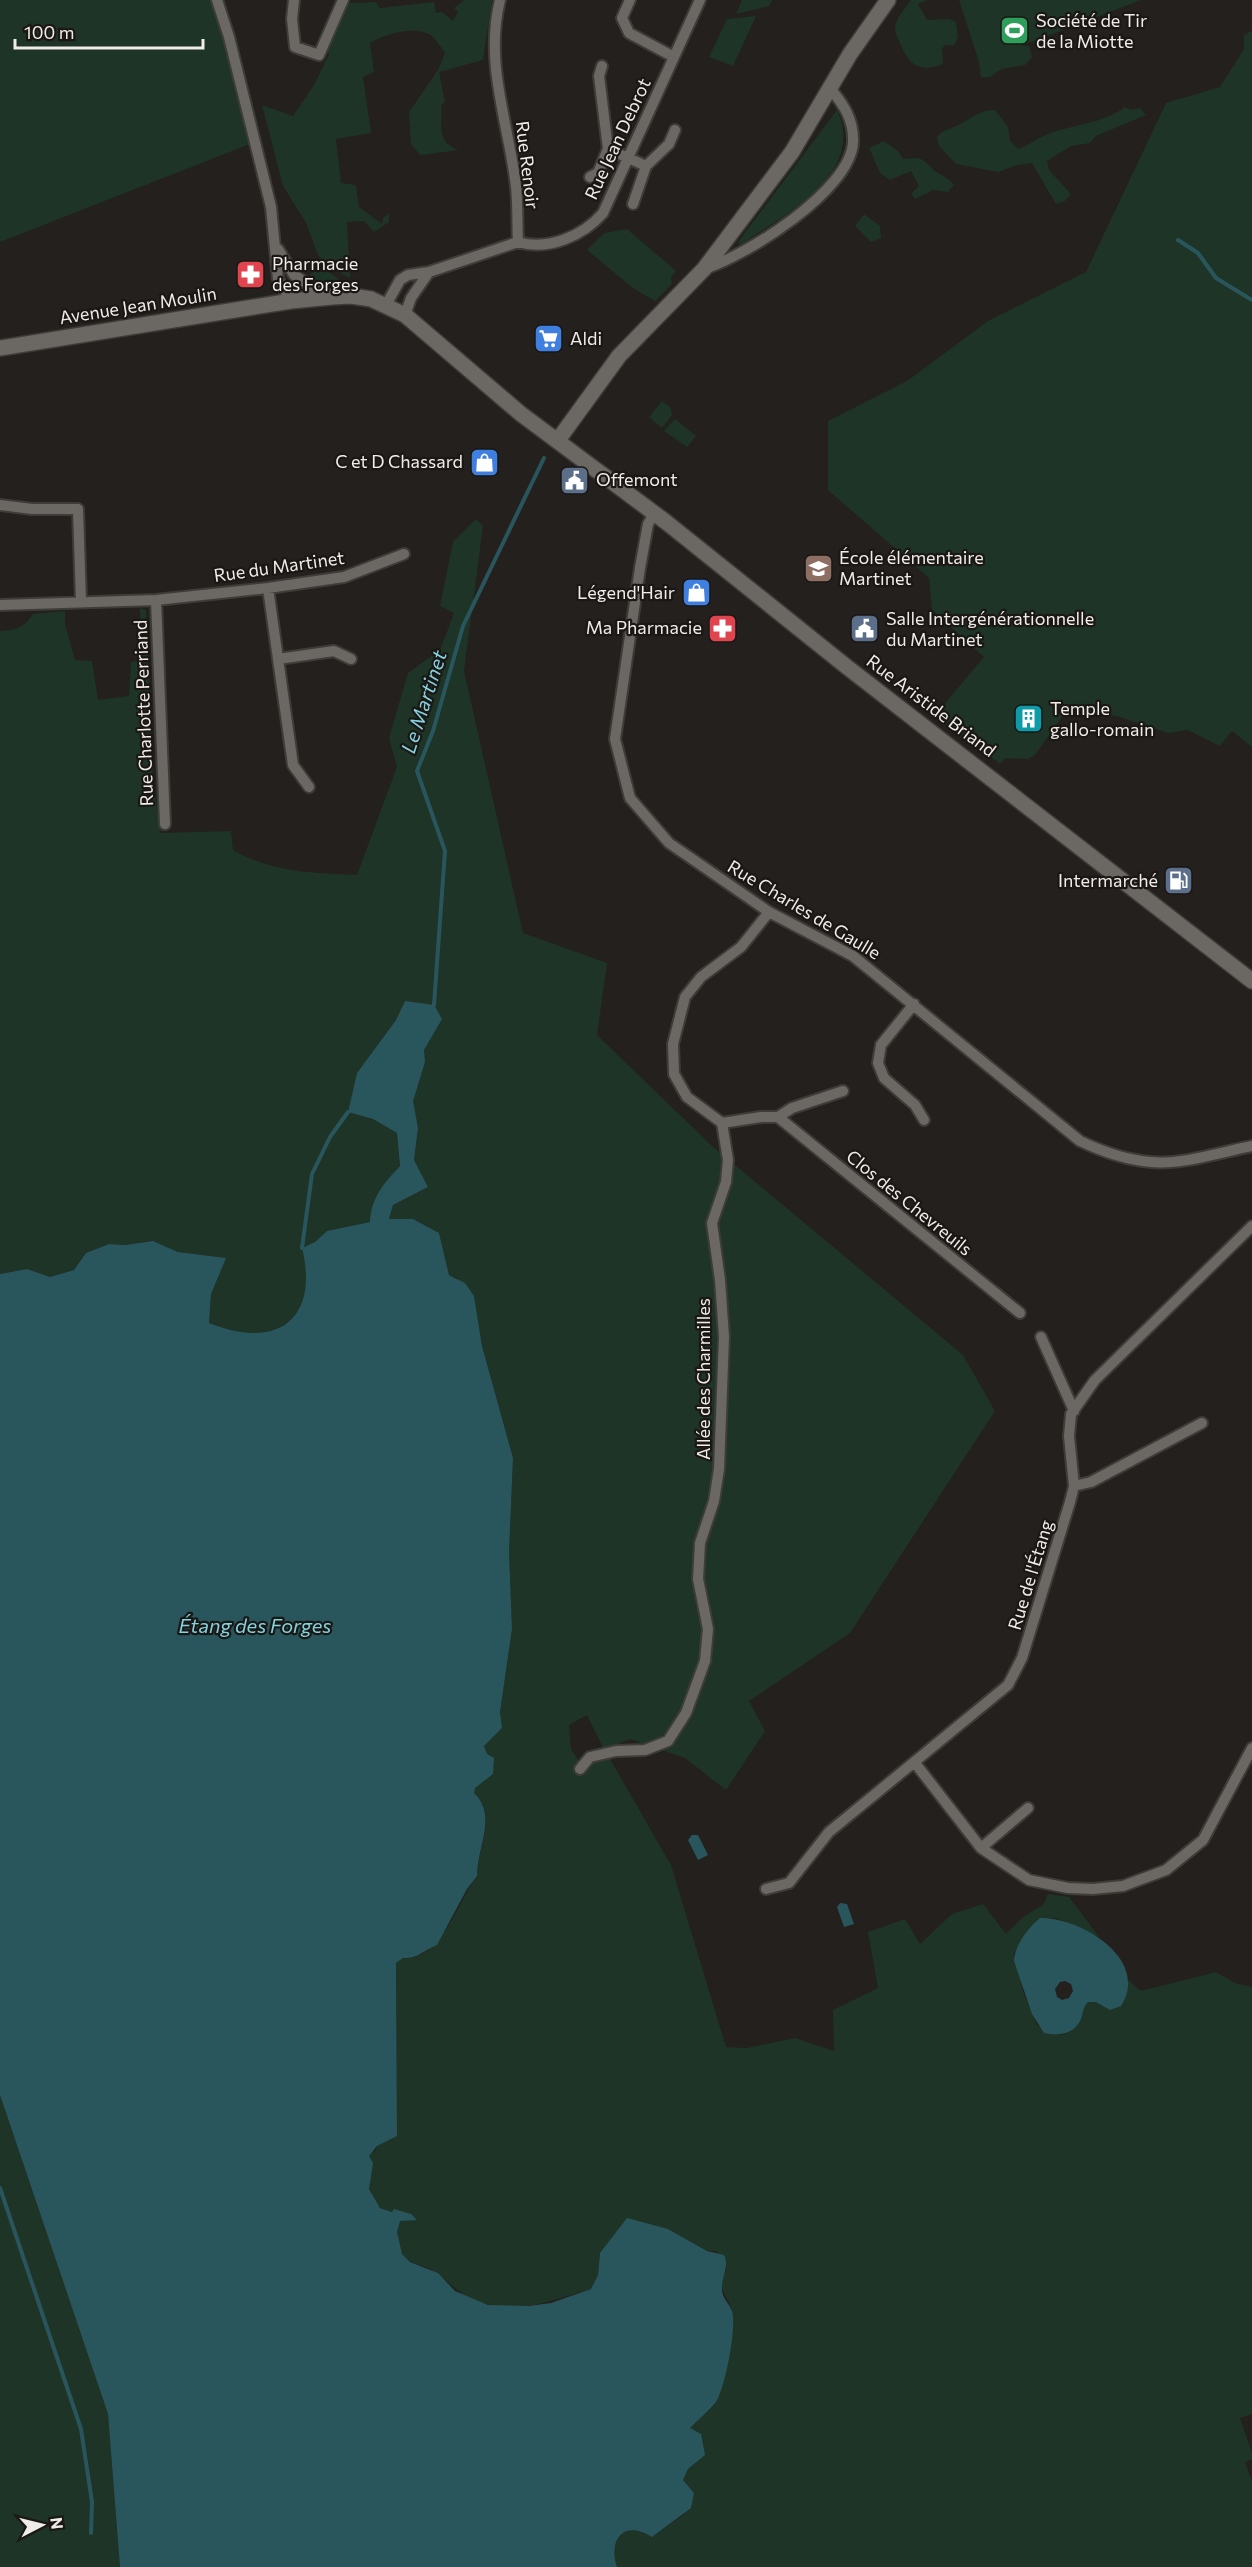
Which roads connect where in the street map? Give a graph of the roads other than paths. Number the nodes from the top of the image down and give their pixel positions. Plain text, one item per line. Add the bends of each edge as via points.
1 (294, 0) edge
2 (343, 0) edge
3 (500, 0) edge
4 (630, 0) edge
5 (700, 0) edge
6 (885, 1) edge
7 (218, 5) edge
8 (674, 57) junction
9 (602, 66) dead end
10 (830, 88) junction
11 (675, 130) dead end
12 (608, 149) junction
13 (628, 158) junction
14 (646, 166) junction
15 (590, 177) dead end
16 (633, 204) dead end
17 (274, 240) junction
18 (518, 242) junction
19 (704, 269) junction
20 (429, 272) junction
21 (329, 298) junction
22 (291, 301) junction
23 (386, 305) junction
24 (405, 315) junction
25 (0, 348) edge
26 (558, 440) junction
27 (0, 504) edge
28 (654, 514) junction
29 (404, 554) dead end
30 (268, 588) junction
31 (156, 600) junction
32 (81, 602) junction
33 (0, 605) edge
34 (278, 659) junction
35 (351, 659) dead end
36 (309, 788) dead end
37 (165, 824) dead end
38 (769, 912) junction
39 (1252, 981) edge
40 (914, 1004) junction
41 (843, 1091) dead end
42 (778, 1117) junction
43 (924, 1120) dead end
44 (722, 1124) junction
45 (1252, 1146) edge
46 (1252, 1226) edge
47 (1020, 1313) dead end
48 (1041, 1337) dead end
49 (1074, 1411) junction
50 (1202, 1424) dead end
51 (1074, 1486) junction
52 (1252, 1748) edge
53 (915, 1763) junction
54 (580, 1769) dead end
55 (1028, 1808) dead end
56 (981, 1848) junction
57 (766, 1889) dead end

1 - 2 street via 295,47 319,54
3 - 18 street, Rue Renoir via 493,39 494,70 516,188
4 - 8 street via 622,18 629,33
5 - 8 street, Rue Jean Debrot
6 - 10 main road
7 - 17 street via 265,182
8 - 13 street, Rue Jean Debrot
9 - 12 street via 599,76
10 - 19 main road via 792,152
10 - 19 street via 846,107 852,126 854,144 844,168 804,211 742,253
11 - 14 street via 669,144
12 - 13 street
12 - 15 street via 598,173
13 - 14 street
13 - 18 street, Rue Jean Debrot via 603,213 590,227 535,247
14 - 16 street
17 - 21 street via 294,275
17 - 22 street via 278,279
18 - 20 street
19 - 26 main road via 617,358
20 - 23 street via 400,280
20 - 24 street via 411,298
21 - 22 main road, Avenue Jean Moulin
21 - 23 main road, Avenue Jean Moulin via 351,296
22 - 25 main road, Avenue Jean Moulin
23 - 24 main road, Avenue Jean Moulin
24 - 26 main road, Avenue Jean Moulin via 521,414
26 - 28 main road, Rue Aristide Briand
27 - 32 street via 78,509
28 - 38 street, Rue Charles de Gaulle via 648,524 642,557 615,739 630,798 669,843
28 - 39 main road, Rue Aristide Briand
29 - 30 street, Rue du Martinet via 344,577
30 - 31 street, Rue du Martinet
30 - 34 street
31 - 32 street, Rue du Martinet
31 - 37 street, Rue Charlotte Perriand
32 - 33 street, Rue du Martinet
34 - 35 street via 334,651
34 - 36 street via 292,765
38 - 40 street, Rue Charles de Gaulle via 854,956
38 - 44 street via 741,947 701,977 685,997 673,1044 674,1074 687,1097
40 - 43 street via 880,1044 878,1063 884,1078 915,1105
40 - 45 street, Rue Charles de Gaulle via 1080,1141 1100,1150 1152,1162 1198,1158
41 - 42 street via 792,1108
42 - 44 street
42 - 47 street, Clos des Chevreuils
44 - 54 street, Allée des Charmilles via 728,1160 726,1182 712,1223 724,1337 719,1469 700,1543 698,1580 708,1629 705,1661 686,1713 668,1741 645,1750 590,1757
46 - 49 street, Rue de l'Étang via 1095,1380
48 - 49 street
49 - 51 street, Rue de l'Étang via 1069,1436
50 - 51 street via 1091,1482
51 - 53 street, Rue de l'Étang via 1022,1659 1008,1685
52 - 56 street via 1203,1840 1166,1870 1123,1886 1068,1888 1029,1880
53 - 56 street
53 - 57 street, Rue de l'Étang via 830,1832 789,1883
55 - 56 street

